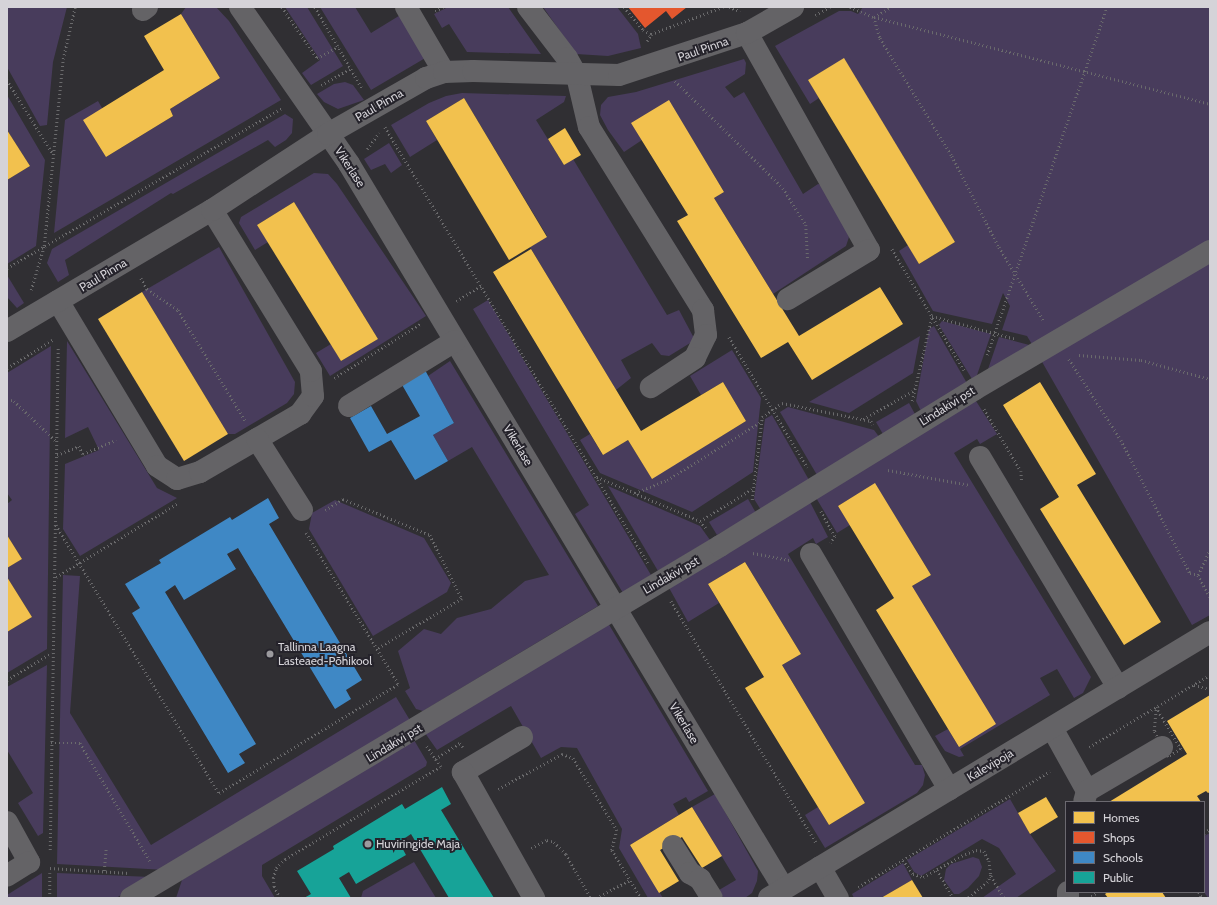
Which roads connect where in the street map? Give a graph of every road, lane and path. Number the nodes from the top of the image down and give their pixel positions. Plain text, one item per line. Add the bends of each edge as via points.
1 (75, 7) edge
2 (240, 7) edge
3 (282, 7) edge
4 (315, 7) edge
5 (406, 7) edge
6 (443, 7) edge
7 (528, 7) edge
8 (624, 7) edge
9 (793, 7) edge
10 (850, 7) edge
11 (891, 7) edge
12 (1107, 7) edge
13 (857, 8) edge
14 (431, 13) dead end
15 (874, 17) junction
16 (747, 33) junction
17 (650, 34) dead end
18 (338, 47) junction
19 (350, 69) junction
20 (444, 72) junction
21 (1083, 73) junction
22 (577, 76) junction
23 (678, 76) dead end
24 (7, 80) edge
25 (301, 95) junction
26 (1210, 104) edge
27 (379, 118) junction
28 (391, 122) dead end
29 (328, 134) junction
30 (53, 154) junction
31 (349, 164) junction
32 (212, 210) junction
33 (44, 246) junction
34 (1210, 251) edge
35 (130, 259) junction
36 (7, 268) edge
37 (1014, 275) junction
38 (481, 286) junction
39 (809, 286) junction
40 (788, 299) dead end
41 (58, 301) junction
42 (38, 313) junction
43 (438, 313) junction
44 (7, 332) edge
45 (726, 333) dead end
46 (994, 333) junction
47 (54, 338) junction
48 (455, 341) junction
49 (1057, 347) junction
50 (7, 368) edge
51 (1210, 379) edge
52 (329, 381) dead end
53 (651, 387) dead end
54 (975, 389) junction
55 (913, 391) junction
56 (7, 398) edge
57 (349, 406) dead end
58 (773, 409) junction
59 (862, 420) junction
60 (762, 421) junction
61 (923, 422) junction
62 (136, 431) junction
63 (257, 439) junction
64 (57, 442) junction
65 (886, 445) junction
66 (57, 455) junction
67 (980, 457) dead end
68 (854, 464) junction
69 (596, 477) junction
70 (753, 489) junction
71 (814, 489) junction
72 (1000, 491) junction
73 (634, 493) junction
74 (309, 518) junction
75 (764, 520) junction
76 (700, 521) junction
77 (56, 525) junction
78 (720, 546) junction
79 (1210, 549) edge
80 (814, 559) junction
81 (1198, 575) junction
82 (659, 582) junction
83 (1210, 597) edge
84 (615, 608) junction
85 (1210, 632) edge
86 (377, 649) junction
87 (52, 652) junction
88 (1210, 675) edge
89 (7, 680) edge
90 (1194, 685) junction
91 (1118, 688) junction
92 (1210, 689) edge
93 (1052, 728) junction
94 (522, 737) dead end
95 (51, 743) junction
96 (1162, 747) dead end
97 (1069, 759) junction
98 (441, 767) dead end
99 (950, 790) junction
100 (490, 793) dead end
101 (1085, 796) edge
102 (7, 822) edge
103 (673, 846) dead end
104 (106, 847) dead end
105 (50, 852) dead end
106 (50, 860) dead end
107 (903, 860) junction
108 (824, 865) junction
109 (50, 868) junction
110 (937, 870) junction
111 (104, 871) junction
112 (134, 873) dead end
113 (170, 875) junction
114 (991, 875) junction
115 (7, 876) edge
116 (630, 880) junction
117 (776, 894) edge
118 (846, 894) edge
119 (50, 898) edge
120 (131, 898) edge
121 (280, 898) edge
122 (534, 898) edge
123 (596, 898) edge
124 (641, 898) edge
125 (712, 898) edge
126 (954, 898) edge
127 (968, 898) edge
128 (1004, 898) edge

1 - 30 path via 63,59
2 - 25 street, Vikerlase
3 - 18 path via 317,58
4 - 18 path
5 - 20 street
6 - 14 path
7 - 22 street
8 - 17 path via 643,30
9 - 16 street, Paul Pinna
10 - 13 path
11 - 15 path
12 - 21 path
13 - 15 path
15 - 21 path
15 - 37 path via 880,38 952,156
16 - 22 street, Paul Pinna via 625,74
16 - 39 street via 870,250
18 - 19 path
19 - 25 path
19 - 27 path
20 - 22 street, Paul Pinna
20 - 27 street, Paul Pinna via 426,78
21 - 26 path
21 - 37 path
22 - 53 street via 589,127 703,310 706,335 695,358
23 - 39 path via 672,78 707,110 787,194 806,225
24 - 30 path
25 - 29 street, Vikerlase
25 - 33 path
27 - 28 path
27 - 29 street, Paul Pinna
27 - 31 path via 364,154
27 - 38 path
29 - 31 street, Vikerlase
29 - 32 street, Paul Pinna
30 - 33 path
31 - 43 street, Vikerlase
32 - 35 street, Paul Pinna
32 - 63 street via 311,371 313,396 300,414
33 - 36 path
33 - 42 path via 29,296
34 - 49 street, Lindakivi pst
35 - 41 street, Paul Pinna
35 - 63 path via 147,289 178,310
37 - 46 path
37 - 49 path
38 - 43 path
38 - 69 path
39 - 40 street
41 - 42 street, Paul Pinna
41 - 62 street
42 - 44 street, Paul Pinna
42 - 47 path
43 - 48 street, Vikerlase
43 - 52 path
45 - 58 path
46 - 49 path
46 - 54 path
46 - 55 path via 932,316
47 - 50 path
47 - 64 path via 58,344
48 - 57 street
48 - 84 street, Vikerlase
49 - 51 path via 1141,360
49 - 54 street, Lindakivi pst
49 - 81 path via 1121,440 1190,573
54 - 61 street, Lindakivi pst
55 - 59 path
55 - 61 path via 911,400
56 - 64 path via 14,401
58 - 59 path via 782,403
58 - 60 path via 762,417
58 - 71 path
59 - 65 path via 871,421
60 - 70 path
60 - 73 path via 667,480
61 - 65 street, Lindakivi pst
62 - 63 street via 157,466 177,479 200,472
62 - 66 path via 83,454 79,446
63 - 74 street
64 - 66 path
65 - 68 street, Lindakivi pst
66 - 77 path
67 - 72 street
68 - 71 street, Lindakivi pst
68 - 72 path
69 - 73 path
69 - 82 path
70 - 75 path via 752,499
70 - 76 path
71 - 75 street, Lindakivi pst
71 - 80 path via 835,536
72 - 91 street
73 - 76 path
74 - 86 path
74 - 86 path via 343,499 430,535 462,599
75 - 78 street, Lindakivi pst
76 - 78 path
77 - 86 path via 218,793 398,684
77 - 87 path
78 - 80 path
78 - 82 street, Lindakivi pst
79 - 81 path
80 - 99 street
81 - 83 path
82 - 84 street, Lindakivi pst
82 - 108 path
84 - 113 street, Lindakivi pst
84 - 117 street, Vikerlase
85 - 91 street, Kalevipoja
87 - 89 path
87 - 95 path
88 - 90 path
90 - 92 path
90 - 97 path
91 - 93 street, Kalevipoja
93 - 97 street
93 - 99 street, Kalevipoja
94 - 122 street via 462,772
95 - 105 path
95 - 113 path via 80,743 144,847 156,874
96 - 101 street
97 - 101 street
97 - 107 path
98 - 121 path via 285,859 276,868 273,878 274,888
99 - 108 street, Kalevipoja
100 - 116 path via 562,754 573,758 616,830 612,850
102 - 115 street via 29,862
103 - 125 street via 690,873 700,879
104 - 111 path
106 - 109 path
107 - 110 path via 908,870 918,877
107 - 118 path
108 - 117 street, Kalevipoja
108 - 118 street
109 - 111 path
109 - 119 path
110 - 114 path via 976,850 984,851
110 - 126 path
111 - 112 path
113 - 120 street, Lindakivi pst
114 - 127 path via 988,882
114 - 128 path
116 - 123 path
116 - 124 path

